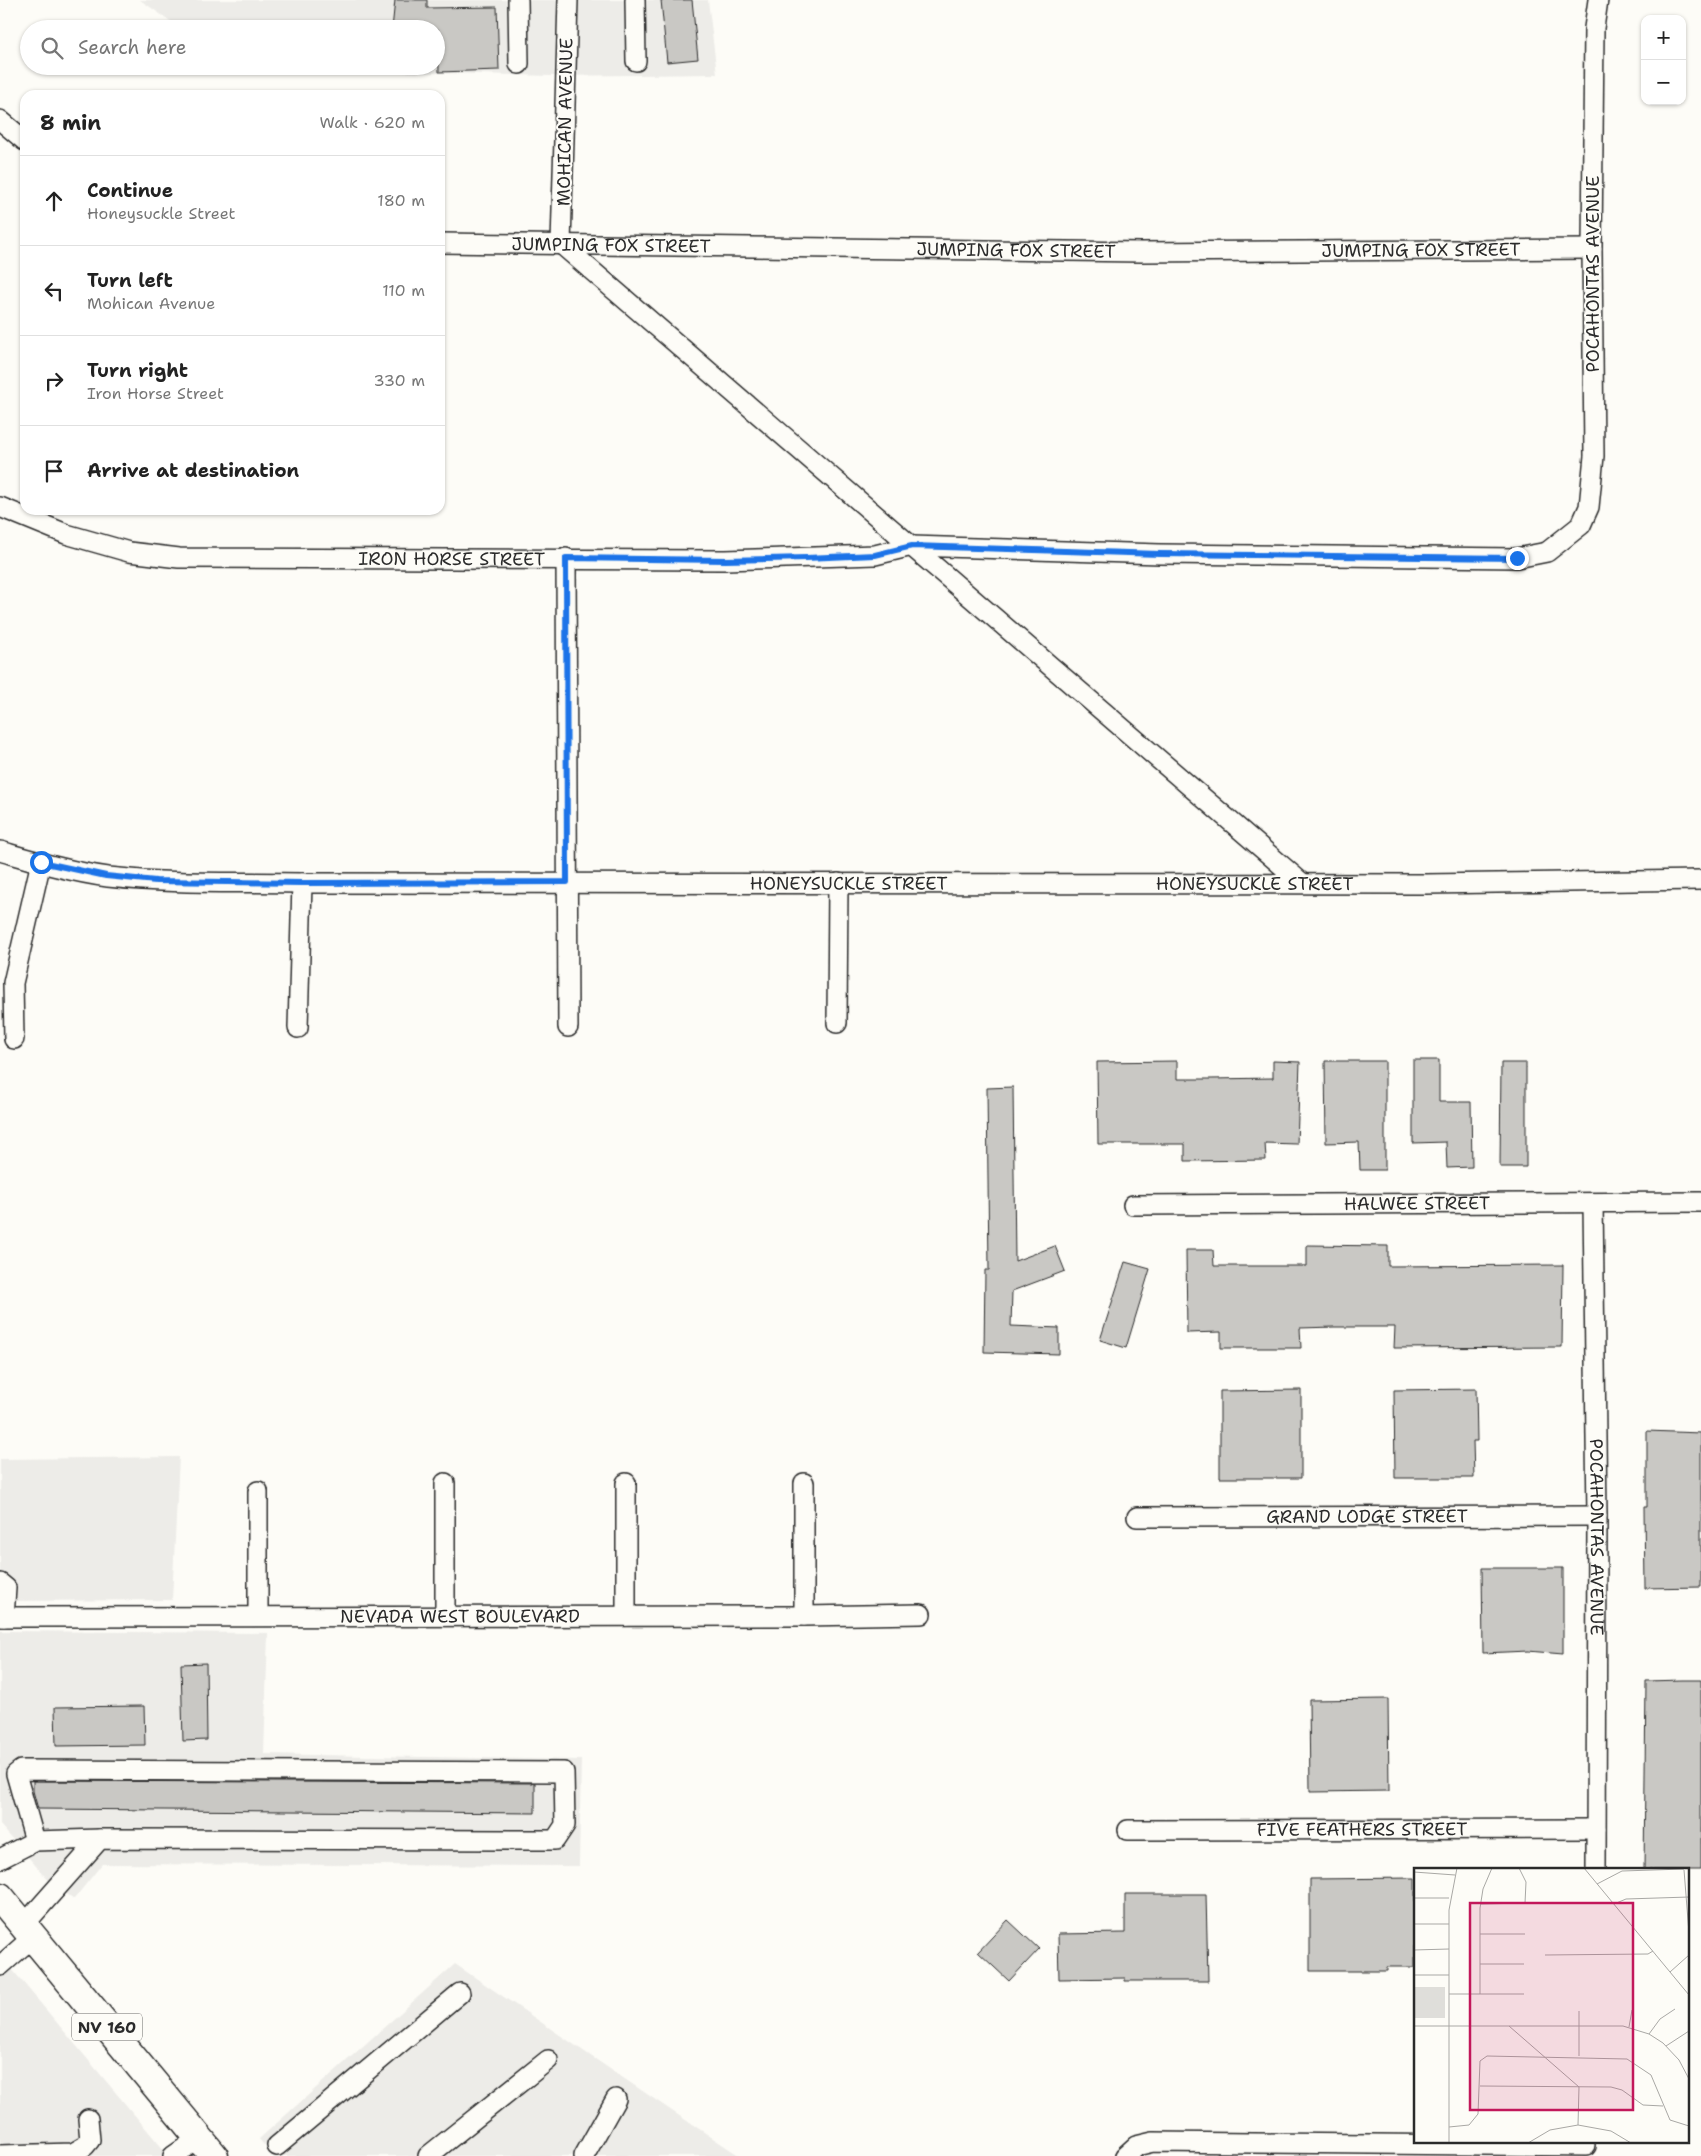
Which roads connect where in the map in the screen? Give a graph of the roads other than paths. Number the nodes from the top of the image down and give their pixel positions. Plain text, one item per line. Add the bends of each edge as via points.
1 (518, 0) edge
2 (568, 0) edge
3 (635, 0) edge
4 (1598, 0) edge
5 (636, 61) dead end
6 (519, 64) dead end
7 (0, 120) edge
8 (20, 137) edge
9 (445, 243) edge
10 (561, 244) junction
11 (1592, 249) junction
12 (0, 507) edge
13 (1564, 539) joint
14 (912, 546) junction
15 (566, 558) junction
16 (0, 851) edge
17 (41, 862) junction
18 (1701, 880) edge
19 (567, 882) junction
20 (302, 883) junction
21 (838, 883) junction
22 (1302, 883) junction
23 (837, 1023) dead end
24 (568, 1027) dead end
25 (298, 1028) dead end
26 (14, 1039) dead end
27 (1701, 1202) edge
28 (1593, 1203) junction
29 (1133, 1205) dead end
30 (445, 1483) dead end
31 (626, 1483) dead end
32 (804, 1483) dead end
33 (258, 1491) dead end
34 (1597, 1516) junction
35 (1137, 1517) dead end
36 (0, 1583) edge
37 (921, 1614) dead end
38 (258, 1616) junction
39 (445, 1616) junction
40 (626, 1616) junction
41 (804, 1616) junction
42 (2, 1617) edge
43 (1596, 1829) junction
44 (1128, 1830) dead end
45 (100, 1838) junction
46 (35, 1841) junction
47 (0, 1859) edge
48 (1596, 1868) edge
49 (0, 1897) edge
50 (28, 1931) junction
51 (0, 1966) edge
52 (460, 1993) dead end
53 (548, 2060) dead end
54 (616, 2099) dead end
55 (88, 2119) dead end
56 (277, 2146) dead end
57 (207, 2147) edge
58 (1586, 2148) edge
59 (0, 2155) edge
60 (1125, 2155) edge
61 (173, 2156) edge
62 (428, 2156) edge
63 (584, 2156) edge

1 - 6 street
2 - 10 street, MOHICAN AVENUE
3 - 5 street
4 - 11 street, POCAHONTAS AVENUE via 1594,28
7 - 8 street
9 - 10 street, JUMPING FOX STREET
10 - 11 street, JUMPING FOX STREET via 1141,252
10 - 14 street
11 - 13 street, POCAHONTAS AVENUE via 1594,456 1589,507 1581,525
12 - 15 street, IRON HORSE STREET via 66,534 129,552 178,558
13 - 14 street, IRON HORSE STREET via 1547,552 1517,558 1160,554
14 - 15 street, IRON HORSE STREET via 875,555 816,558
14 - 22 street
15 - 19 street
16 - 17 street, HONEYSUCKLE STREET
17 - 20 street, HONEYSUCKLE STREET via 106,876 156,881
17 - 26 street via 13,983
18 - 22 street, HONEYSUCKLE STREET
19 - 20 street, HONEYSUCKLE STREET
19 - 21 street, HONEYSUCKLE STREET
19 - 24 street
20 - 25 street
21 - 22 street, HONEYSUCKLE STREET
21 - 23 street
27 - 28 street, HALWEE STREET
28 - 29 street, HALWEE STREET
28 - 34 street, POCAHONTAS AVENUE
30 - 39 street
31 - 40 street
32 - 41 street
33 - 38 street
34 - 35 street, GRAND LODGE STREET
34 - 43 street, POCAHONTAS AVENUE
36 - 42 street via 6,1588
37 - 41 street, NEVADA WEST BOULEVARD
38 - 39 street, NEVADA WEST BOULEVARD
38 - 42 street, NEVADA WEST BOULEVARD
39 - 40 street, NEVADA WEST BOULEVARD
40 - 41 street, NEVADA WEST BOULEVARD
43 - 44 street, FIVE FEATHERS STREET
43 - 48 street, POCAHONTAS AVENUE
45 - 46 street
45 - 46 street via 555,1840 565,1825 564,1772 21,1770 16,1774
45 - 50 street
46 - 47 street
49 - 50 highway, NV 160
50 - 51 street
50 - 57 highway, NV 160
52 - 56 street
53 - 62 street
54 - 63 street
55 - 59 street via 90,2140 73,2153
57 - 61 street
58 - 60 street via 1153,2142 1136,2146

